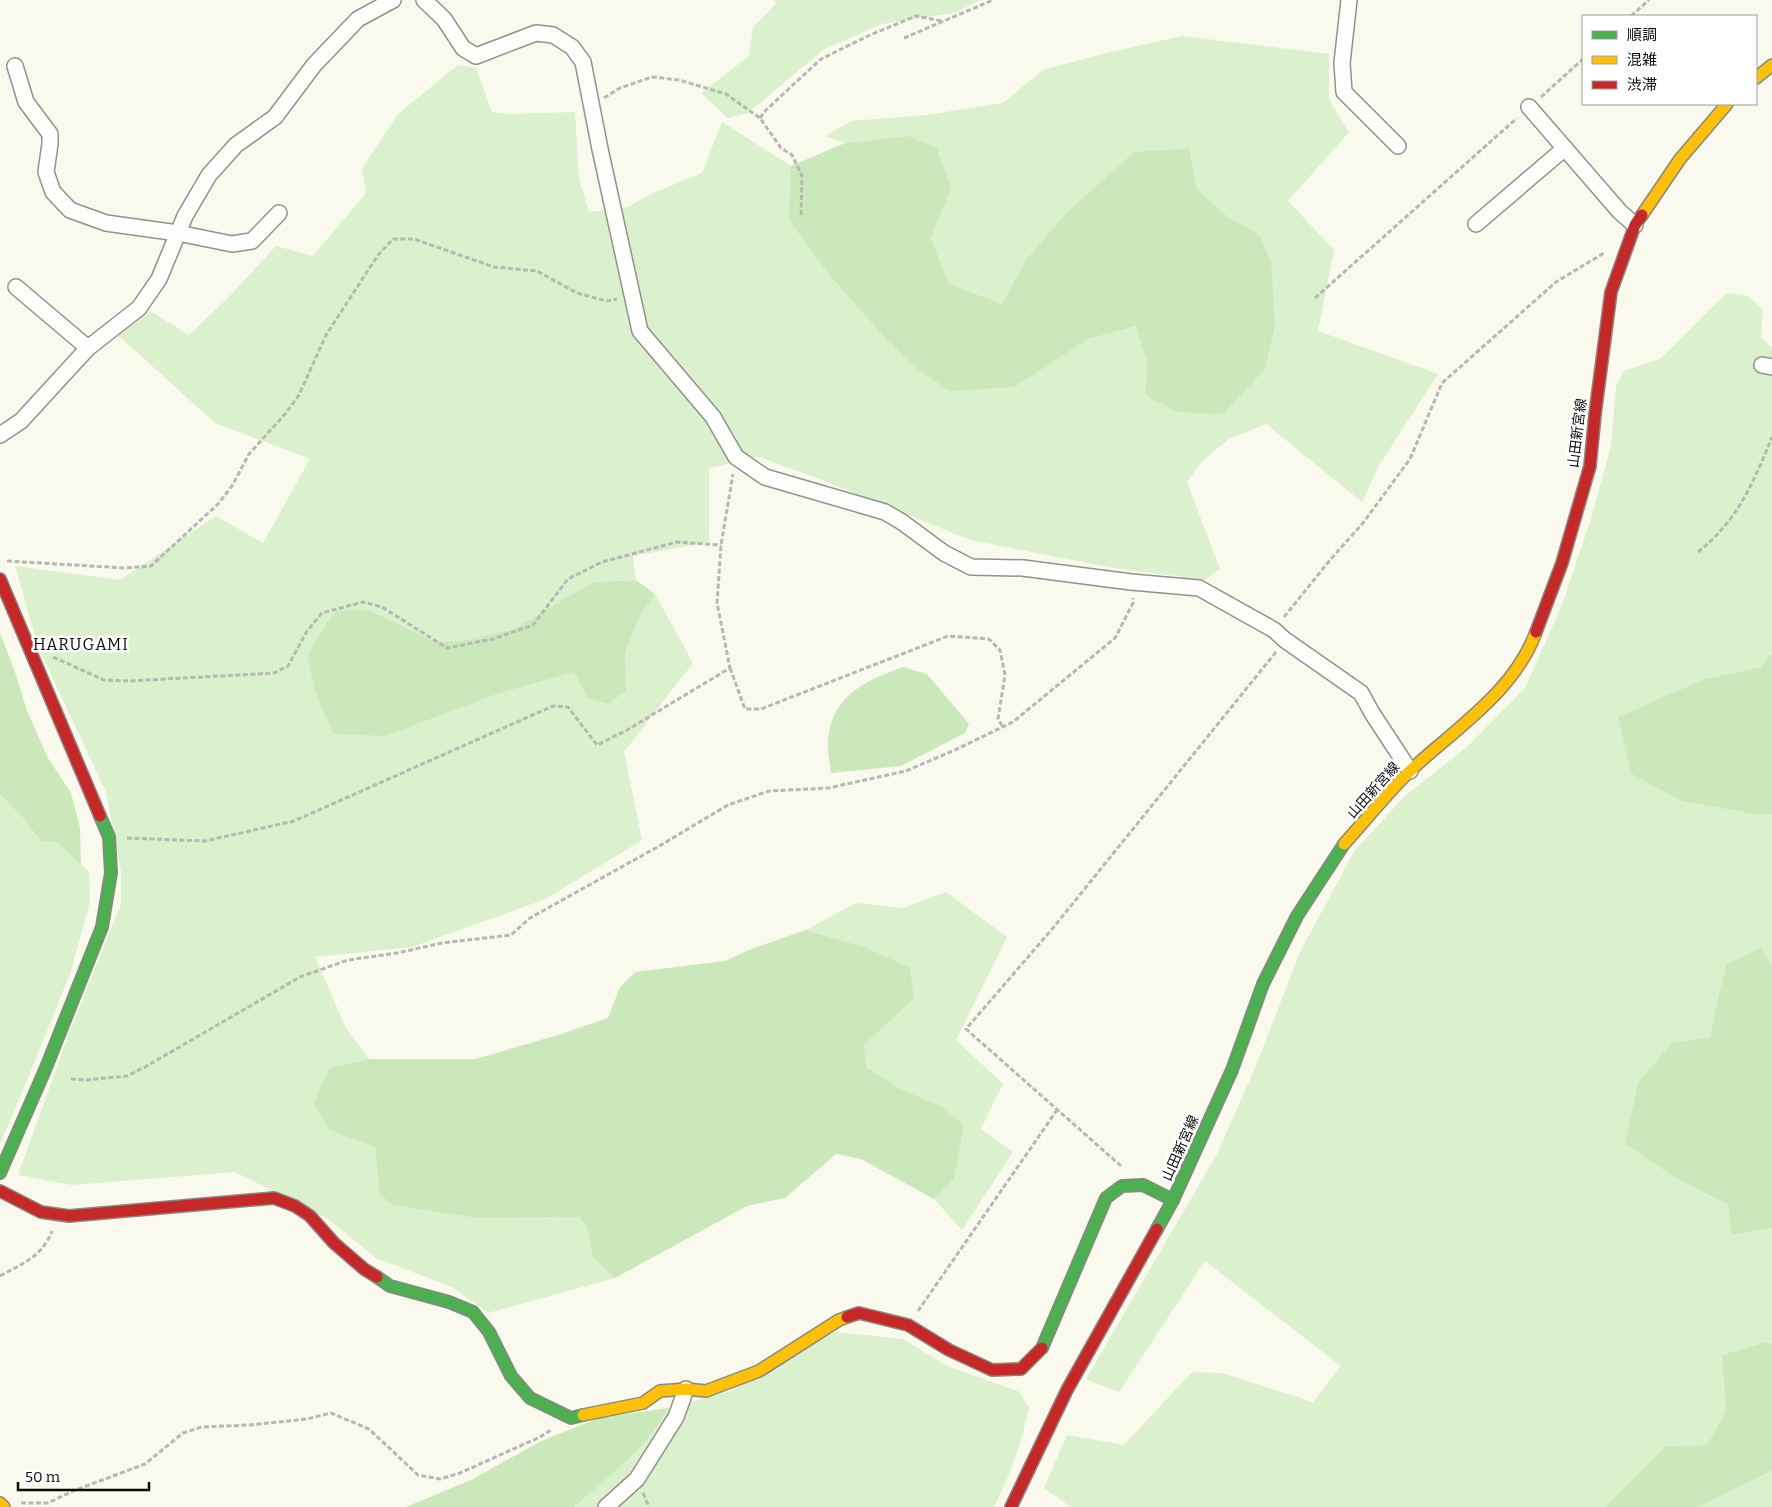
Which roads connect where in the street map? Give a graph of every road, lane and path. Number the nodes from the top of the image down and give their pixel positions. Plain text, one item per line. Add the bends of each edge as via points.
1 (393, 0) edge
2 (424, 0) edge
3 (993, 0) edge
4 (1349, 0) edge
5 (1650, 0) edge
6 (1632, 15) edge
7 (942, 21) junction
8 (904, 38) dead end
9 (1582, 60) edge
10 (1772, 65) edge
11 (15, 66) dead end
12 (1757, 77) edge
13 (1726, 105) edge
14 (591, 106) junction
15 (1529, 107) junction
16 (760, 118) junction
17 (1398, 146) dead end
18 (1564, 148) junction
19 (279, 213) dead end
20 (802, 217) dead end
21 (1476, 224) dead end
22 (1635, 226) junction
23 (178, 233) junction
24 (1625, 254) junction
25 (16, 287) dead end
26 (632, 296) junction
27 (1315, 298) dead end
28 (88, 348) junction
29 (0, 435) edge
30 (1772, 437) edge
31 (736, 458) junction
32 (722, 545) junction
33 (1698, 552) dead end
34 (0, 562) edge
35 (0, 580) edge
36 (1131, 582) junction
37 (1280, 635) junction
38 (34, 659) junction
39 (730, 668) junction
40 (1003, 727) junction
41 (1410, 771) junction
42 (109, 837) junction
43 (71, 1079) dead end
44 (1057, 1110) junction
45 (0, 1173) edge
46 (1143, 1184) junction
47 (0, 1191) edge
48 (1173, 1200) junction
49 (59, 1214) junction
50 (0, 1276) edge
51 (908, 1325) junction
52 (686, 1389) junction
53 (571, 1418) junction
54 (2, 1505) edge
55 (606, 1507) edge
56 (1011, 1507) edge

1 - 23 street via 358,18 314,65 275,117 236,146 209,176
2 - 14 street via 444,19 463,48 476,56 536,33 553,35 572,46 583,62
3 - 7 path
4 - 17 street via 1342,63 1344,92
5 - 6 path
7 - 8 path
7 - 16 path via 916,16 821,59
9 - 15 path
10 - 12 street
11 - 23 street via 26,102 50,134 46,172 53,192 70,210 106,222
13 - 22 street, 山田新宮線 via 1680,159
14 - 16 path via 620,88 652,78 679,80 726,94
14 - 26 street
15 - 18 street
15 - 27 path
16 - 20 path via 781,148 792,155 802,176
18 - 21 street
18 - 22 street
19 - 23 street via 252,240 232,244
22 - 24 street, 山田新宮線
23 - 28 street via 159,279 139,308
24 - 37 path via 1605,253 1556,282 1442,383 1410,459 1363,523 1330,560
24 - 41 street, 山田新宮線 via 1611,292 1590,466 1562,563 1533,640 1507,682
25 - 28 street
26 - 31 street via 640,331 713,417
26 - 34 path via 607,301 578,293 537,271 494,268 414,239 393,239 378,255 326,335 299,395 250,454 232,486 218,504 151,566 124,568
28 - 29 street via 21,421
30 - 33 path via 1758,473 1732,518
31 - 32 path
31 - 36 street via 765,477 885,512 944,553 971,567 1023,568
32 - 38 path via 677,542 602,562 568,579 534,625 493,639 447,648 382,607 363,602 322,613 288,666 274,674 104,680 54,657
32 - 39 path via 717,603
35 - 38 street
36 - 37 street via 1198,588
36 - 40 path via 1133,603 1115,638
37 - 41 street via 1361,693
37 - 44 path via 1054,928 966,1030
38 - 42 street
39 - 40 path via 745,709 761,710 948,636 989,638 1000,650 1005,675 998,719
39 - 42 path via 597,745 568,707 553,706 294,821 205,842
40 - 43 path via 906,771 828,788 769,791 728,805 530,918 511,935 442,943 348,960 300,977 127,1076
41 - 48 street, 山田新宮線 via 1343,845 1297,916 1263,984 1232,1070
42 - 45 street via 111,873 102,927
44 - 46 path
44 - 51 path
46 - 48 street
46 - 51 street via 1122,1186 1106,1198 1041,1350 1020,1369 992,1370
47 - 49 street via 41,1212
48 - 56 street, 山田新宮線 via 1067,1390
49 - 50 path via 47,1243 35,1256
49 - 53 street via 69,1216 274,1198 295,1206 310,1216 364,1269 390,1286 473,1312 489,1332 511,1376 530,1398
51 - 52 street via 859,1313 839,1320 759,1372 706,1391
52 - 53 street via 660,1392 643,1403
52 - 55 street via 676,1417 637,1479
53 - 54 path via 540,1437 440,1479 418,1476 369,1428 331,1413 307,1419 202,1427 183,1433 145,1464 48,1503

